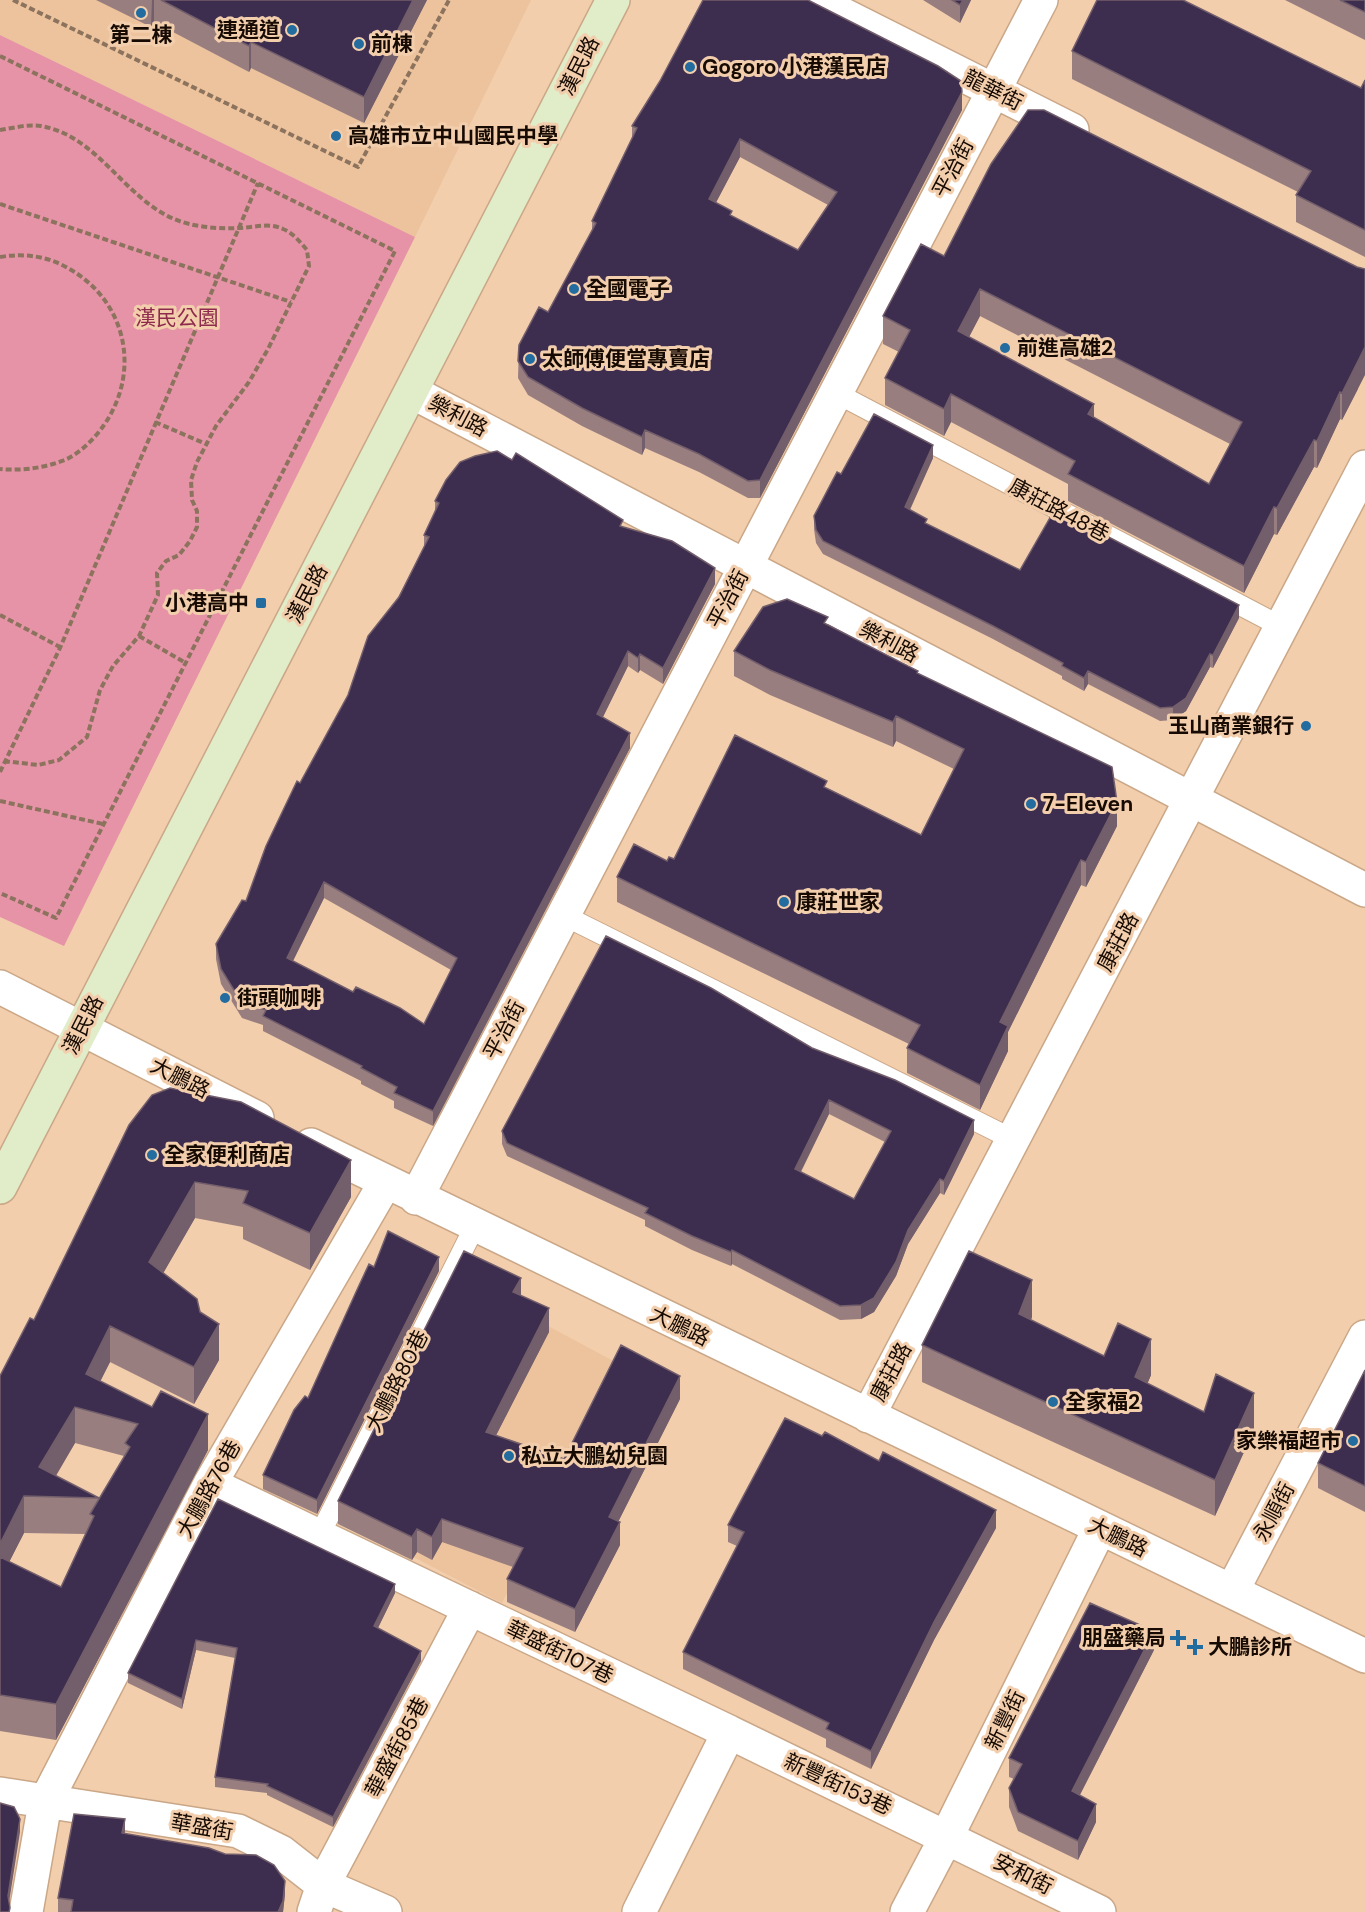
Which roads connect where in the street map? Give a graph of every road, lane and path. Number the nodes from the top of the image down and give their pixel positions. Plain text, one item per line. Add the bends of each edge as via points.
1 (13, 0) edge
2 (449, 0) edge
3 (613, 0) edge
4 (814, 0) edge
5 (1041, 0) edge
6 (0, 56) edge
7 (994, 91) junction
8 (0, 130) edge
9 (1100, 144) edge
10 (258, 183) junction
11 (0, 204) edge
12 (239, 228) junction
13 (0, 257) edge
14 (291, 302) junction
15 (412, 392) junction
16 (836, 393) junction
17 (156, 422) junction
18 (206, 444) junction
19 (1365, 467) edge
20 (0, 469) edge
21 (745, 567) junction
22 (0, 615) edge
23 (1282, 627) junction
24 (139, 636) junction
25 (60, 648) junction
26 (186, 663) junction
27 (4, 761) junction
28 (0, 772) edge
29 (1193, 800) junction
30 (0, 801) edge
31 (103, 824) junction
32 (1365, 890) edge
33 (0, 893) edge
34 (564, 915) junction
35 (0, 987) edge
36 (81, 1027) junction
37 (1014, 1140) junction
38 (385, 1183) junction
39 (0, 1187) edge
40 (416, 1198) junction
41 (475, 1226) junction
42 (1365, 1337) edge
43 (868, 1416) junction
44 (210, 1484) junction
45 (1100, 1528) junction
46 (319, 1536) junction
47 (1232, 1592) junction
48 (470, 1608) junction
49 (1365, 1656) edge
50 (729, 1732) junction
51 (0, 1794) edge
52 (45, 1803) junction
53 (947, 1836) junction
54 (319, 1898) edge
55 (26, 1912) edge
56 (385, 1912) edge
57 (639, 1912) edge
58 (907, 1912) edge
59 (1099, 1912) edge

1 - 2 path via 358,167
3 - 15 street, 漢民路
4 - 7 street, 龍華街
5 - 7 street, 平治街
6 - 10 path
7 - 9 street, 龍華街
7 - 16 street, 平治街
8 - 12 path via 39,126 61,132 102,160 153,209 202,226
10 - 12 path
10 - 26 path via 395,251
11 - 14 path
12 - 14 path via 282,228 307,250 309,266
12 - 17 path
13 - 20 path via 15,254 51,259 83,276 108,303 123,336 125,373 115,409 96,437 68,458 35,469
14 - 18 path via 249,382 228,407
15 - 21 street, 樂利路
15 - 36 street, 漢民路
16 - 21 street, 平治街
16 - 23 lane, 康莊路48巷
17 - 18 path
17 - 25 path
18 - 24 path via 191,480 197,527 179,555 166,561 157,573 158,596
19 - 23 street, 康莊路
21 - 29 street, 樂利路
21 - 34 street, 平治街
22 - 25 path
23 - 29 street, 康莊路
24 - 26 path
24 - 27 path via 104,682 87,737 59,760 38,765
25 - 27 path
26 - 31 path
27 - 28 path
29 - 32 street, 樂利路
29 - 37 street, 康莊路
30 - 31 path
31 - 33 path via 56,918
34 - 37 lane
34 - 40 street, 平治街
35 - 36 street, 大鵬路
36 - 38 street, 大鵬路
36 - 39 street, 漢民路
37 - 43 street, 康莊路
38 - 40 street, 大鵬路
38 - 44 street, 大鵬路76巷
40 - 41 street, 大鵬路
41 - 43 street, 大鵬路
41 - 46 lane, 大鵬路80巷
42 - 47 street, 永順街
43 - 45 street, 大鵬路
44 - 46 street, 華盛街107巷
44 - 52 street, 大鵬路76巷
45 - 47 street, 大鵬路
45 - 53 street, 新豐街
46 - 48 street, 華盛街107巷
47 - 49 street, 大鵬路
48 - 50 street, 華盛街107巷
48 - 54 street, 華盛街85巷
50 - 53 street, 新豐街153巷
50 - 57 street
51 - 52 street, 華盛街
52 - 54 street, 華盛街 via 238,1831 281,1852
52 - 55 street, 大鵬路76巷
53 - 58 street, 新豐街
53 - 59 street, 安和街
54 - 56 street, 華盛街

